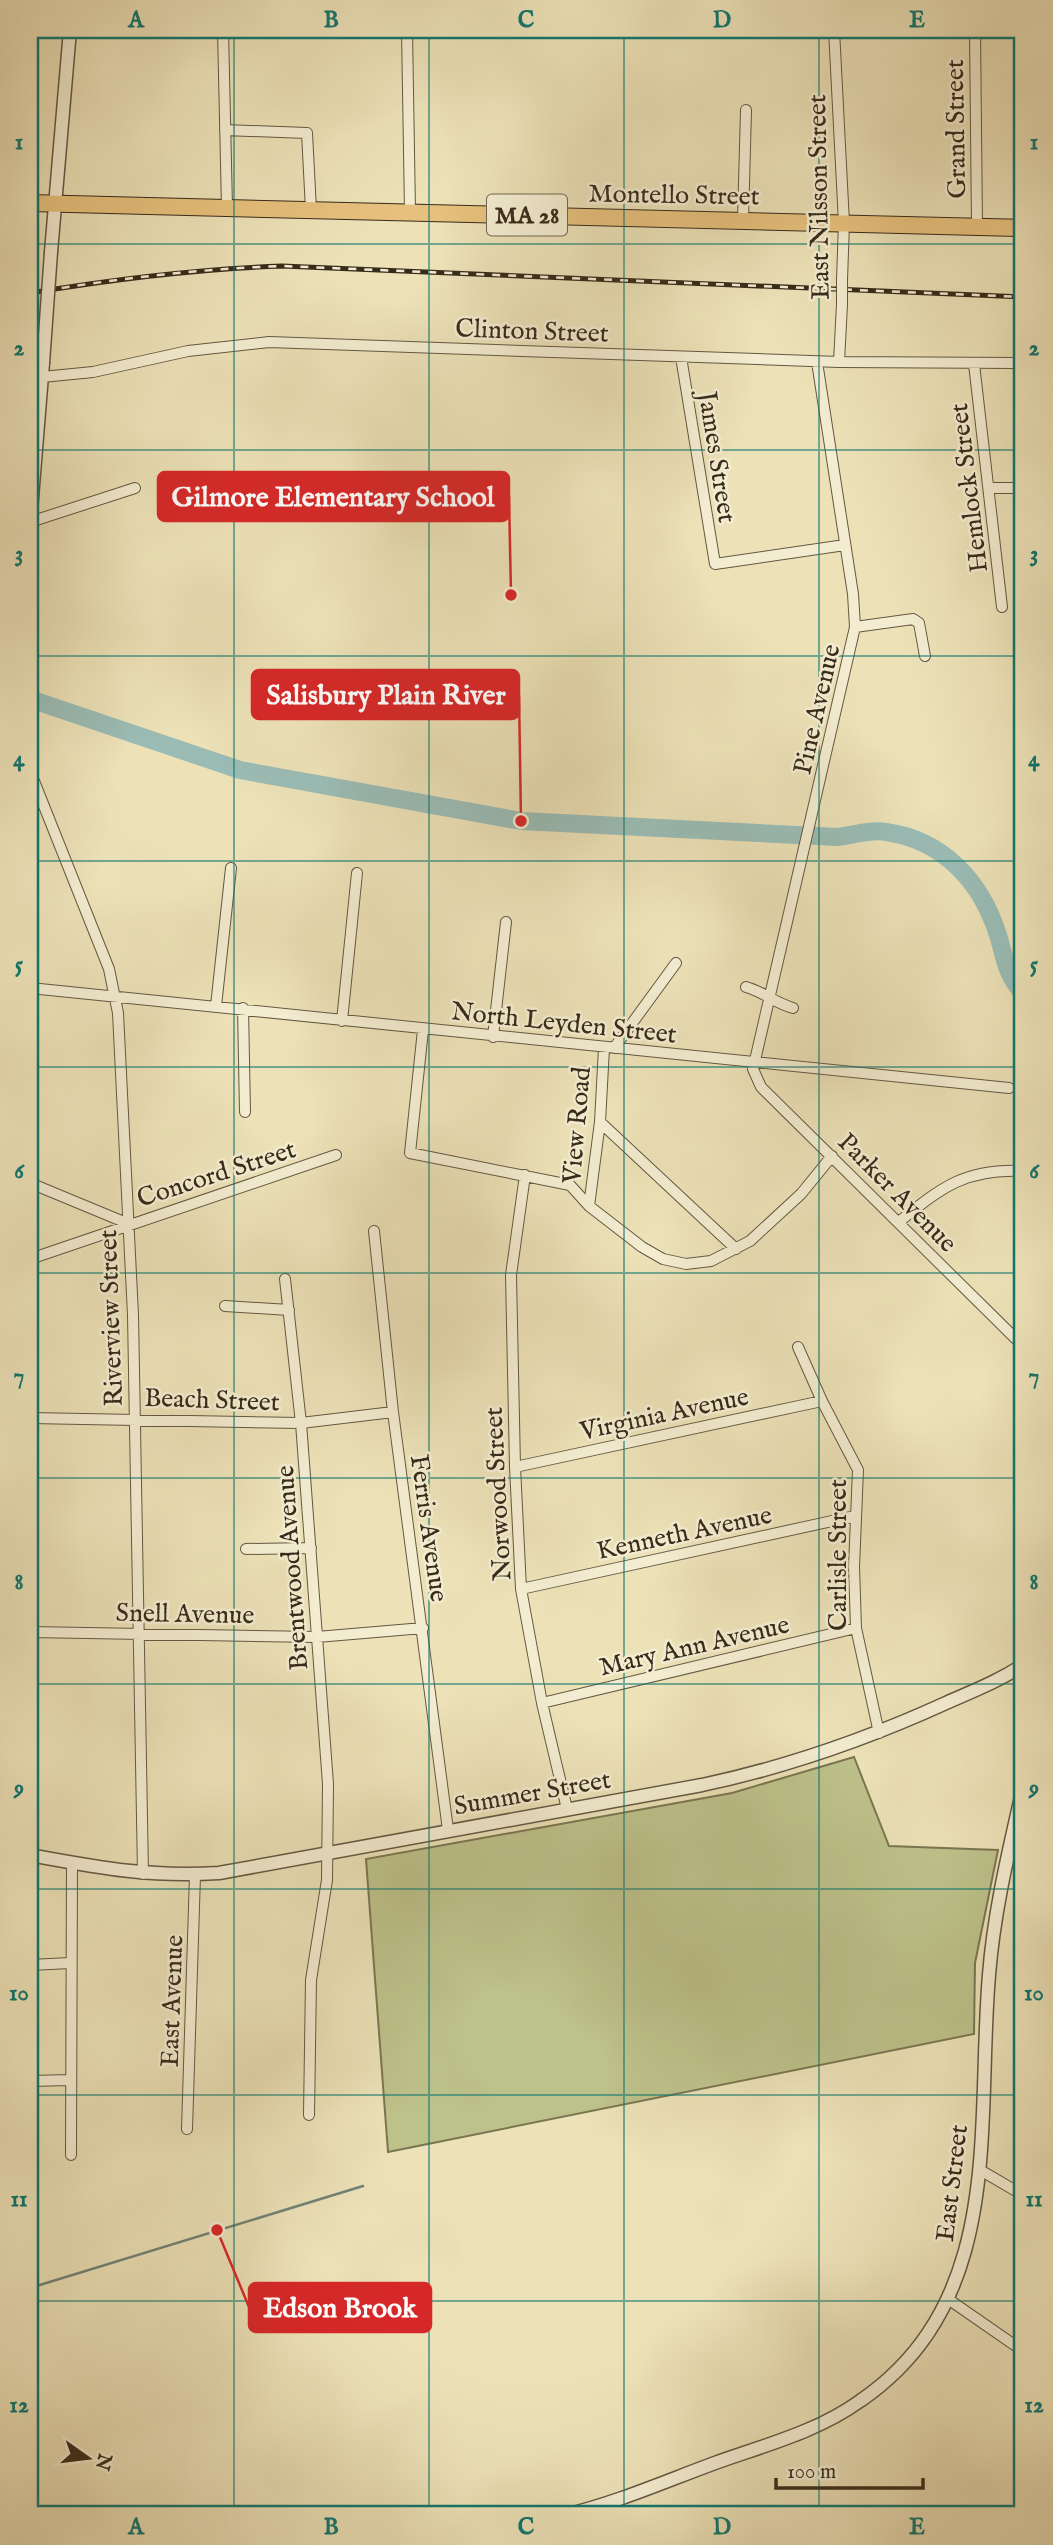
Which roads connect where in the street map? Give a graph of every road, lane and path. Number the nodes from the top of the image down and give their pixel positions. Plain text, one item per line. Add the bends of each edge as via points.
1 (70, 30) edge
2 (223, 30) edge
3 (407, 30) edge
4 (834, 30) edge
5 (975, 30) edge
6 (746, 110) dead end
7 (225, 130) junction
8 (30, 203) edge
9 (55, 204) junction
10 (227, 208) junction
11 (311, 210) junction
12 (410, 212) junction
13 (743, 220) junction
14 (844, 223) junction
15 (977, 227) junction
16 (1023, 228) edge
17 (681, 357) junction
18 (817, 362) junction
19 (839, 362) junction
20 (1023, 363) edge
21 (974, 364) junction
22 (42, 377) junction
23 (35, 394) edge
24 (135, 488) dead end
25 (989, 488) junction
26 (1023, 488) edge
27 (30, 522) edge
28 (845, 545) junction
29 (1002, 607) dead end
30 (855, 627) junction
31 (925, 656) dead end
32 (30, 778) edge
33 (231, 868) dead end
34 (356, 873) dead end
35 (506, 922) dead end
36 (676, 963) dead end
37 (746, 987) dead end
38 (30, 988) edge
39 (116, 996) junction
40 (770, 997) junction
41 (216, 1006) junction
42 (243, 1008) junction
43 (793, 1008) dead end
44 (342, 1021) junction
45 (423, 1030) junction
46 (494, 1037) junction
47 (609, 1048) junction
48 (754, 1062) junction
49 (1009, 1088) dead end
50 (245, 1112) dead end
51 (600, 1122) junction
52 (336, 1155) dead end
53 (832, 1156) junction
54 (1023, 1171) edge
55 (525, 1175) junction
56 (30, 1183) edge
57 (589, 1206) junction
58 (900, 1221) junction
59 (129, 1224) junction
60 (373, 1231) dead end
61 (736, 1249) junction
62 (30, 1259) edge
63 (285, 1279) dead end
64 (225, 1306) dead end
65 (289, 1310) junction
66 (1023, 1346) edge
67 (798, 1347) dead end
68 (821, 1401) junction
69 (393, 1412) junction
70 (30, 1418) edge
71 (134, 1418) junction
72 (301, 1423) junction
73 (515, 1467) junction
74 (855, 1516) junction
75 (311, 1548) junction
76 (246, 1549) dead end
77 (521, 1589) junction
78 (423, 1628) junction
79 (856, 1628) junction
80 (30, 1632) edge
81 (136, 1633) junction
82 (317, 1637) junction
83 (1023, 1665) edge
84 (542, 1703) junction
85 (879, 1732) junction
86 (1023, 1788) edge
87 (567, 1809) junction
88 (448, 1830) junction
89 (328, 1853) junction
90 (30, 1855) edge
91 (72, 1864) junction
92 (143, 1874) junction
93 (195, 1875) junction
94 (70, 1964) junction
95 (30, 1965) edge
96 (70, 2080) junction
97 (30, 2081) edge
98 (309, 2115) dead end
99 (187, 2129) dead end
100 (71, 2155) dead end
101 (980, 2170) junction
102 (1023, 2195) edge
103 (948, 2299) junction
104 (1023, 2351) edge
105 (581, 2513) edge
106 (565, 2515) edge

1 - 9 street
2 - 7 street
3 - 12 street
4 - 14 street, East Nilsson Street
5 - 15 street, Grand Street
6 - 13 street
7 - 10 street
7 - 11 street via 306,133
8 - 9 main road, Montello Street / MA 28
9 - 10 main road, Montello Street / MA 28
9 - 22 street, bridge
10 - 11 main road, Montello Street / MA 28
11 - 12 main road, Montello Street / MA 28
12 - 13 main road, Montello Street / MA 28
13 - 14 main road, Montello Street / MA 28
14 - 15 main road, Montello Street / MA 28
14 - 19 street, East Nilsson Street, bridge
15 - 16 main road, Montello Street / MA 28
17 - 18 street, Clinton Street
17 - 22 street, Clinton Street via 269,342
17 - 28 street, James Street via 715,564
18 - 19 street, Clinton Street
18 - 28 street, Pine Avenue
19 - 21 street, Clinton Street
20 - 21 street, Clinton Street
21 - 25 street, Hemlock Street
22 - 23 street
23 - 27 street
24 - 27 street
25 - 26 street
25 - 29 street, Hemlock Street
28 - 30 street, Pine Avenue
30 - 31 street via 917,620
30 - 40 street, Pine Avenue
32 - 39 street, Riverview Street via 61,845
33 - 41 street
34 - 44 street
35 - 46 street
36 - 47 street
37 - 40 street
38 - 39 street, North Leyden Street
39 - 41 street, North Leyden Street
39 - 59 street, Riverview Street
40 - 43 street
40 - 48 street, Pine Avenue
41 - 42 street, North Leyden Street
42 - 44 street, North Leyden Street
42 - 50 street
44 - 45 street, North Leyden Street
45 - 46 street, North Leyden Street
45 - 55 street via 410,1153
46 - 47 street, North Leyden Street
47 - 48 street, North Leyden Street
47 - 51 street, View Road
48 - 49 street, North Leyden Street
48 - 53 street, Parker Avenue via 761,1087
51 - 57 street, View Road
51 - 61 street
52 - 59 street, Concord Street
53 - 58 street, Parker Avenue
53 - 61 street via 801,1194 757,1236
54 - 58 street via 960,1178
55 - 57 street via 570,1185
55 - 73 street, Norwood Street via 511,1275
56 - 59 street
57 - 61 street via 642,1247 671,1262 703,1263
58 - 66 street, Parker Avenue
59 - 62 street, Concord Street
59 - 71 street, Riverview Street
60 - 69 street, Ferris Avenue
63 - 65 street, Brentwood Avenue
64 - 65 street
65 - 72 street, Brentwood Avenue
67 - 68 street, Carlisle Street
68 - 73 street, Virginia Avenue
68 - 74 street, Carlisle Street via 858,1470
69 - 72 street, Beach Street
69 - 78 street, Ferris Avenue
70 - 71 street, Beach Street
71 - 72 street, Beach Street
71 - 81 street, Riverview Street
72 - 75 street, Brentwood Avenue
73 - 77 street, Norwood Street
74 - 77 street, Kenneth Avenue
74 - 79 street, Carlisle Street
75 - 76 street
75 - 82 street, Brentwood Avenue
77 - 84 street, Norwood Street
78 - 82 street, Snell Avenue
78 - 88 street, Ferris Avenue
79 - 84 street, Mary Ann Avenue
79 - 85 street, Carlisle Street
80 - 81 street, Snell Avenue
81 - 82 street, Snell Avenue
81 - 92 street, Riverview Street
82 - 89 street, Brentwood Avenue via 327,1759
83 - 85 street, Summer Street
84 - 87 street, Norwood Street
85 - 87 street, Summer Street via 762,1772
86 - 101 street, East Street via 991,1950
87 - 88 street, Summer Street
88 - 89 street, Summer Street
89 - 93 street, Summer Street
89 - 98 street, Brentwood Avenue via 311,1980
90 - 91 street, Summer Street
91 - 92 street, Summer Street
91 - 94 street
92 - 93 street, Summer Street
93 - 99 street, East Avenue
94 - 95 street
94 - 96 street
96 - 97 street
96 - 100 street
101 - 102 street
101 - 103 street, East Street via 967,2253
103 - 104 street
103 - 105 street, East Street via 910,2356 863,2400 838,2416
105 - 106 street, East Street

